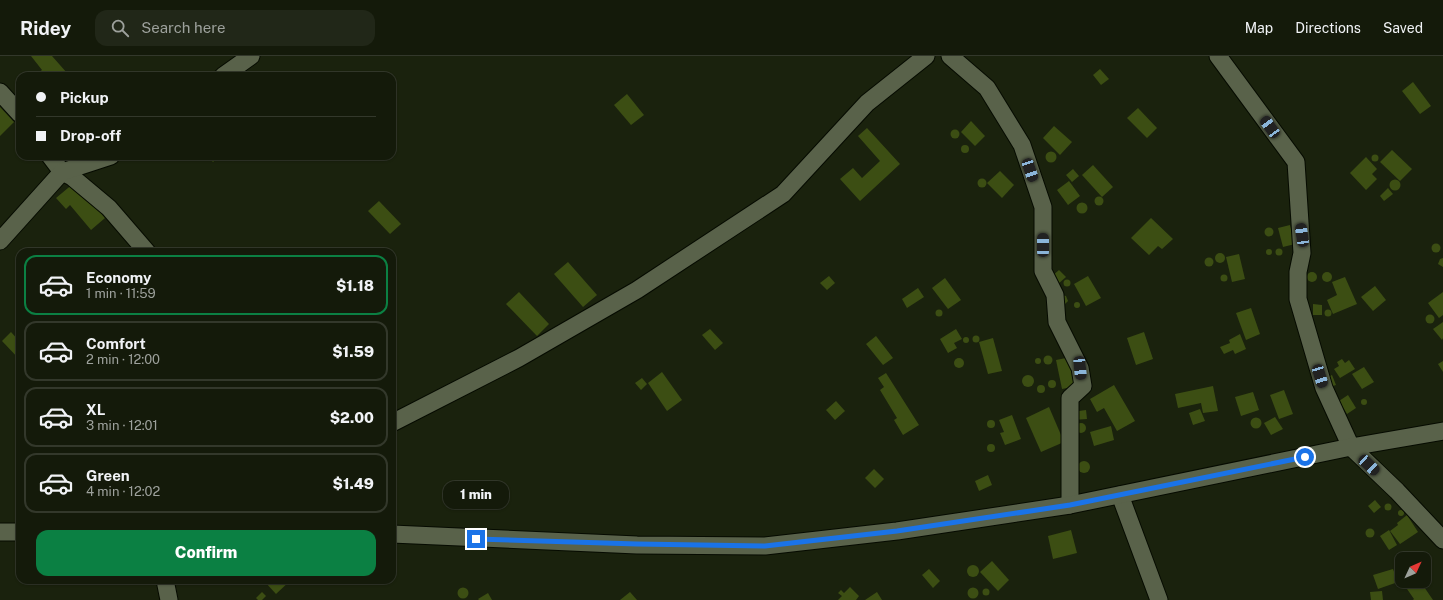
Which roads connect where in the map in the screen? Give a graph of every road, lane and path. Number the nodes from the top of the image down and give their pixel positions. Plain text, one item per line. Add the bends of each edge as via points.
1 (251, 56) edge
2 (926, 56) edge
3 (950, 56) edge
4 (1218, 56) edge
5 (229, 72) edge
6 (0, 92) edge
7 (16, 110) edge
8 (53, 160) edge
9 (100, 160) edge
10 (62, 172) junction
11 (0, 241) edge
12 (144, 248) edge
13 (396, 421) edge
14 (1443, 431) edge
15 (1351, 448) junction
16 (1120, 494) junction
17 (1070, 505) junction
18 (0, 532) edge
19 (16, 532) edge
20 (396, 534) edge
21 (1443, 540) edge
22 (166, 584) edge
23 (169, 600) edge
24 (1159, 600) edge

1 - 5 street
2 - 13 street via 867,103 783,194 631,294 519,358
3 - 17 street via 987,88 1022,145 1043,207 1043,271 1055,295 1057,322 1080,368 1083,386 1070,398
4 - 15 street via 1296,162 1302,247 1298,299 1324,388
6 - 7 street
8 - 10 street
9 - 10 street
10 - 11 street
10 - 12 street via 72,177 109,208
14 - 15 street
15 - 16 street
15 - 21 street via 1397,491
16 - 17 street
16 - 24 street
17 - 20 street via 897,531 765,546 629,544
18 - 19 street
22 - 23 street

